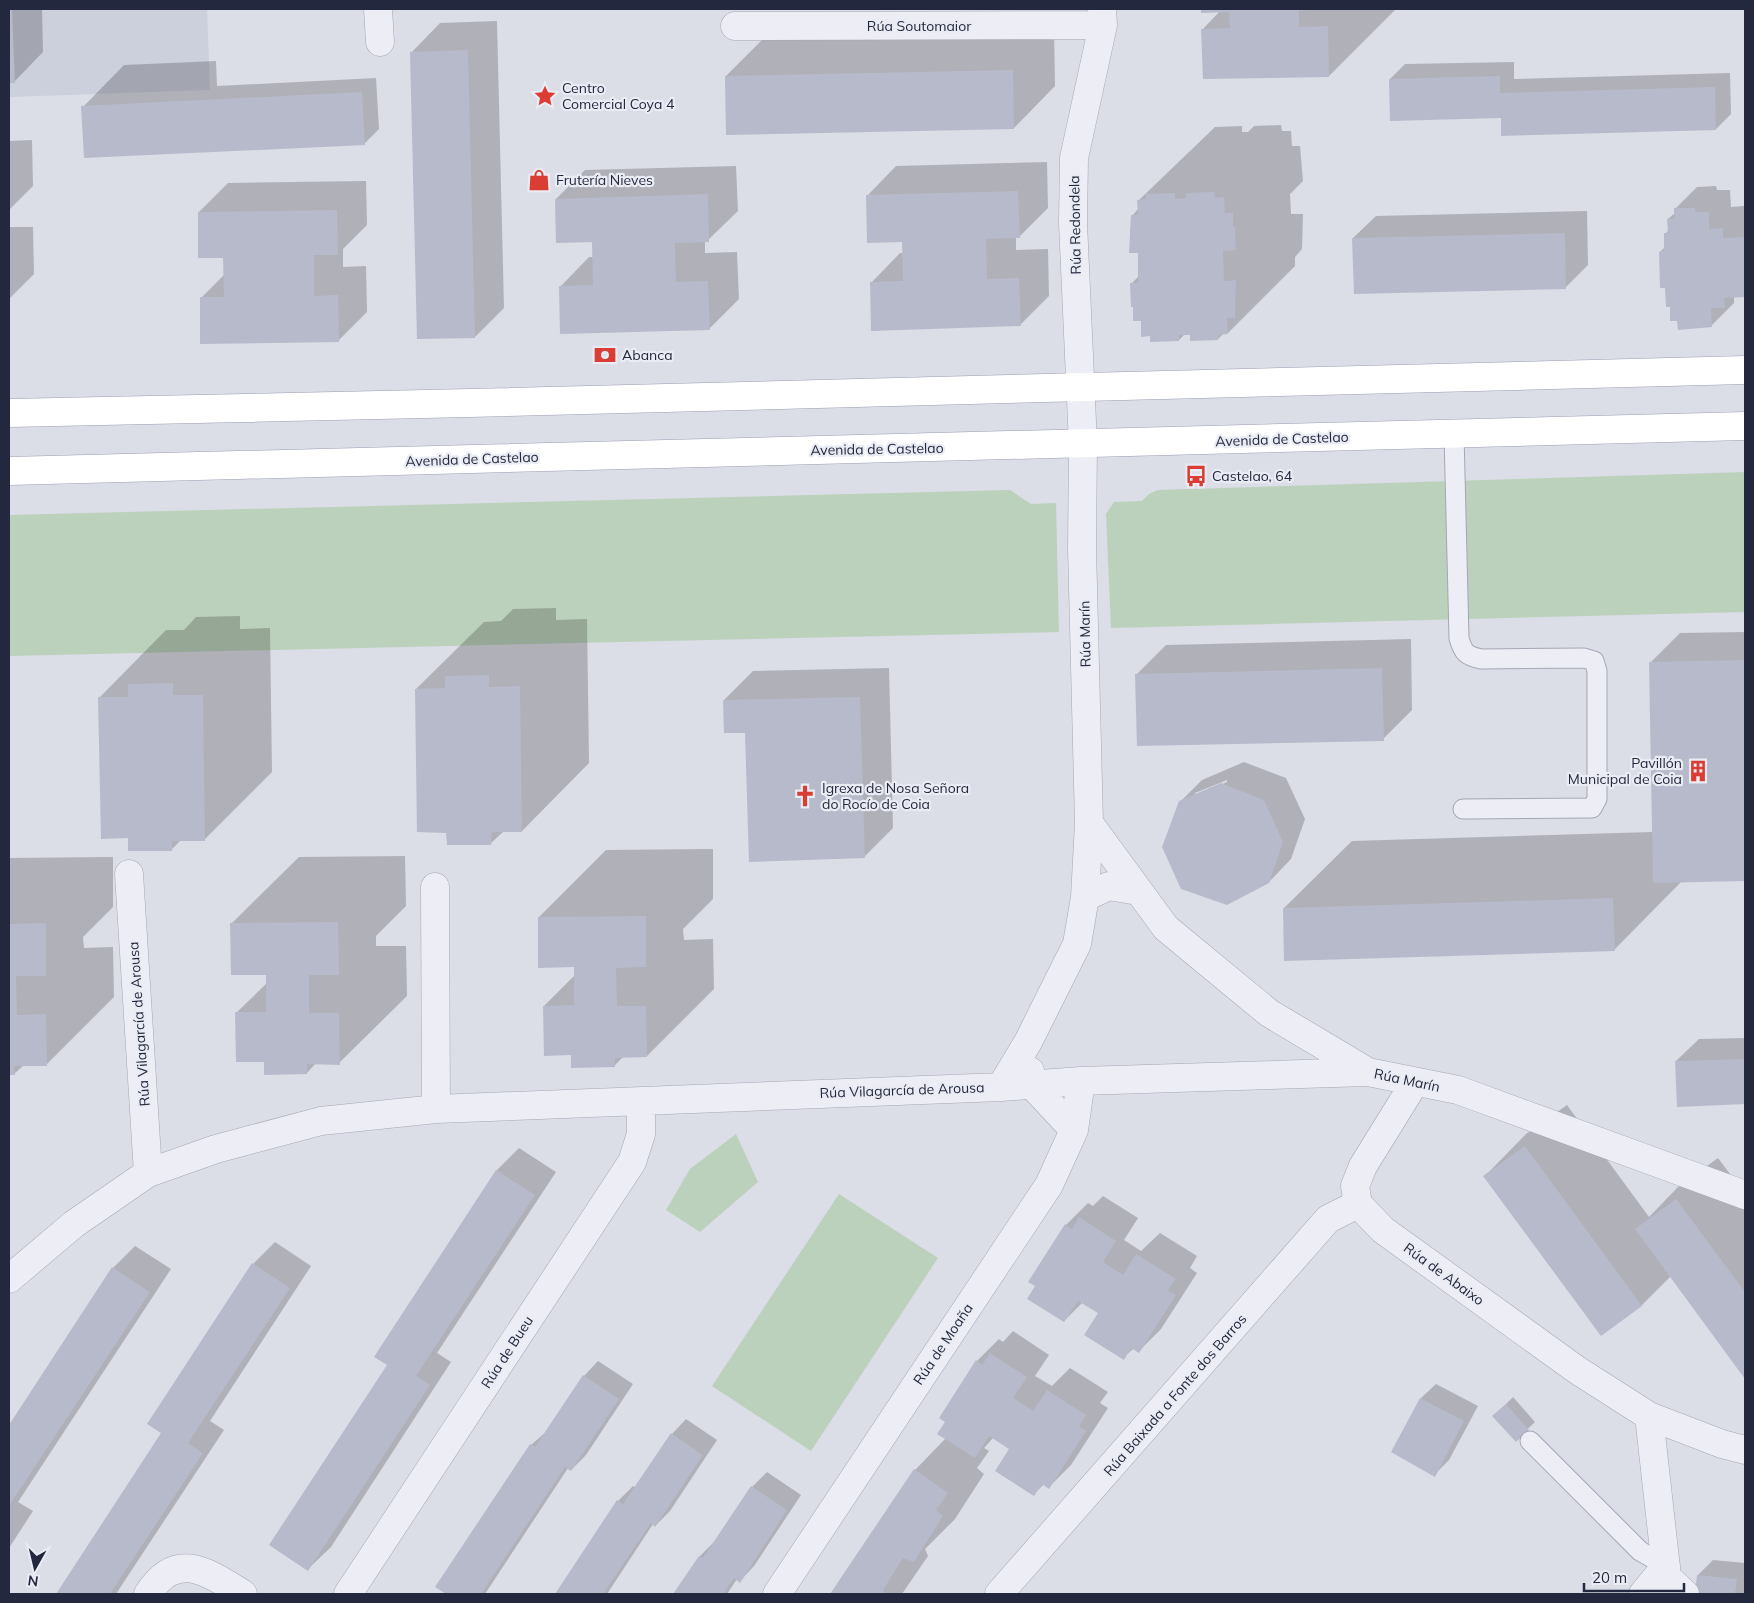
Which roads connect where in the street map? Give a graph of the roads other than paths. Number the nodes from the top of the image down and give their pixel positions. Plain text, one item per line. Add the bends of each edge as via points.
1 (378, 9) edge
2 (1103, 17) edge
3 (735, 26) dead end
4 (380, 42) dead end
5 (1745, 370) edge
6 (1081, 388) junction
7 (9, 413) edge
8 (1745, 426) edge
9 (1454, 434) junction
10 (1083, 444) junction
11 (9, 471) edge
12 (1463, 809) dead end
13 (1089, 823) junction
14 (130, 874) dead end
15 (435, 887) dead end
16 (1138, 891) junction
17 (1085, 897) junction
18 (1028, 1042) junction
19 (1368, 1072) junction
20 (1081, 1081) junction
21 (1415, 1082) junction
22 (1031, 1084) junction
23 (1001, 1087) junction
24 (641, 1102) junction
25 (436, 1109) junction
26 (1074, 1130) junction
27 (148, 1173) junction
28 (1745, 1195) edge
29 (1358, 1204) junction
30 (9, 1279) edge
31 (1649, 1416) junction
32 (1530, 1441) dead end
33 (1745, 1450) edge
34 (1666, 1566) junction
35 (1685, 1593) edge
36 (148, 1594) edge
37 (243, 1594) edge
38 (348, 1594) edge
39 (777, 1594) edge
40 (999, 1594) edge
41 (1643, 1594) edge

1 - 4 street
2 - 3 street, Rúa Soutomaior
2 - 6 street, Rúa Redondela via 1074,158
5 - 6 main road
6 - 7 main road
6 - 10 street, Rúa Redondela
8 - 9 main road, Avenida de Castelao
9 - 10 main road, Avenida de Castelao
9 - 12 lane via 1459,638 1462,648 1467,656 1481,659 1584,658 1594,661 1597,671 1597,798 1592,808
10 - 11 main road, Avenida de Castelao
10 - 13 street, Rúa Marín via 1082,548
13 - 16 street, Rúa Marín
13 - 17 street, Rúa Marín
14 - 27 street, Rúa Vilagarcía de Arousa
15 - 25 street
16 - 17 street via 1109,886
16 - 19 street, Rúa Marín via 1166,928 1269,1013
17 - 18 street, Rúa Marín via 1077,944
18 - 22 street
18 - 23 street, Rúa Marín
19 - 20 street, Rúa Vilagarcía de Arousa
19 - 21 street, Rúa Marín
20 - 22 street, Rúa Vilagarcía de Arousa
20 - 26 street, Rúa de Moaña
21 - 28 street, Rúa Marín via 1458,1090
21 - 29 street via 1363,1166 1355,1186
22 - 23 street, Rúa Vilagarcía de Arousa
22 - 26 street
23 - 24 street, Rúa Vilagarcía de Arousa
24 - 25 street, Rúa Vilagarcía de Arousa
24 - 38 street, Rúa de Bueu via 641,1134 632,1162
25 - 27 street, Rúa Vilagarcía de Arousa via 321,1121 216,1149
26 - 39 street, Rúa de Moaña via 1049,1185
27 - 30 street, Rúa Vilagarcía de Arousa via 74,1224
29 - 31 street, Rúa de Abaixo via 1383,1230 1577,1370
29 - 40 street, Rúa Baixada a Fonte dos Barros via 1328,1219
31 - 33 street, Rúa de Abaixo
31 - 34 street
32 - 34 lane via 1640,1551
34 - 35 street via 1666,1577
34 - 41 street
36 - 37 street via 164,1575 180,1568 194,1567 209,1572

